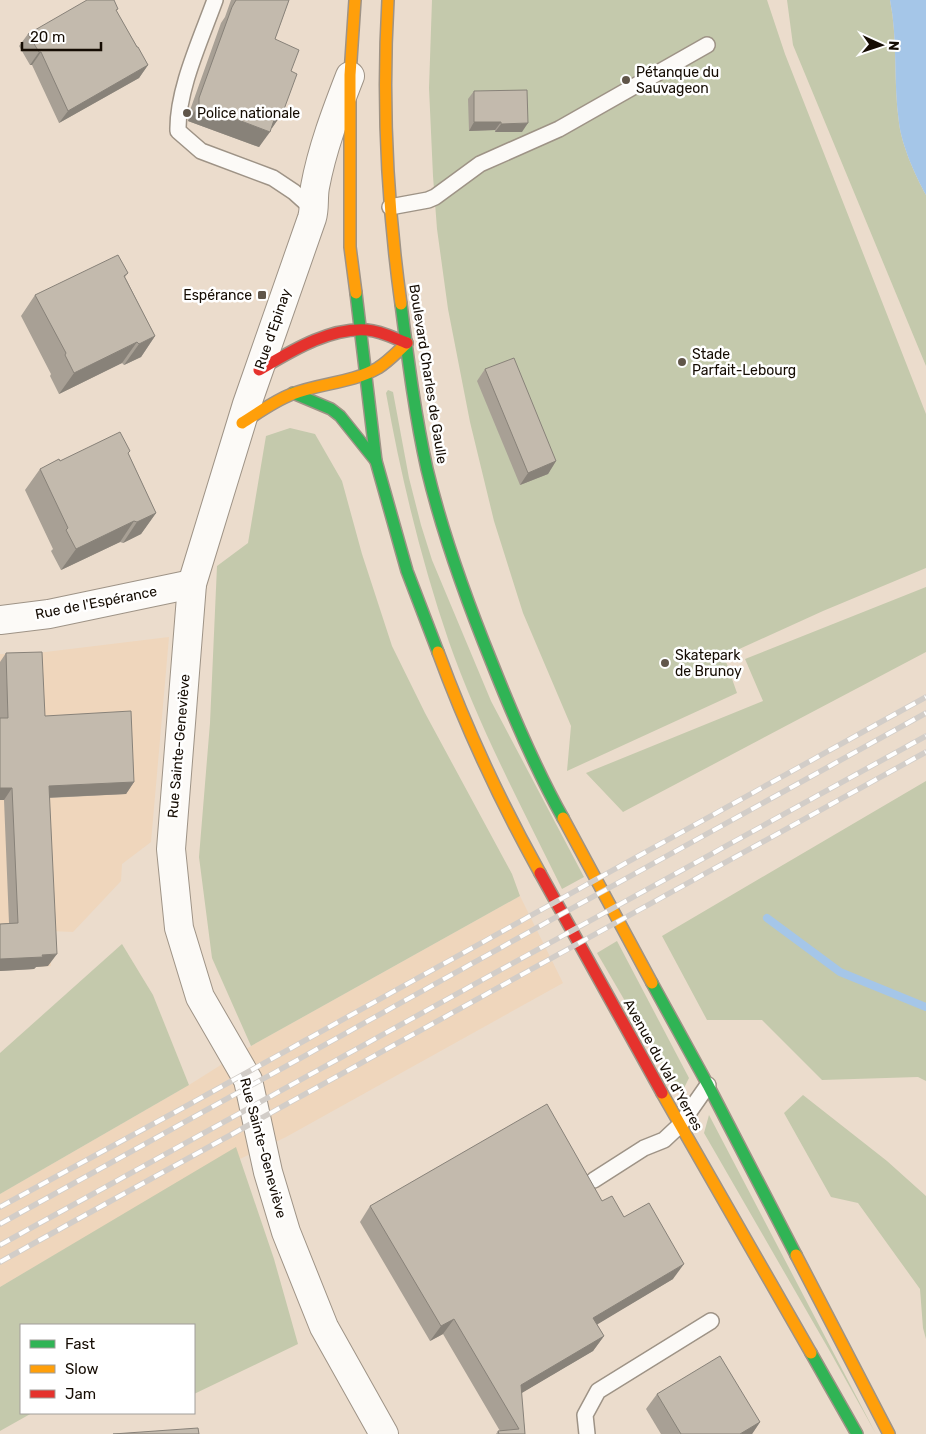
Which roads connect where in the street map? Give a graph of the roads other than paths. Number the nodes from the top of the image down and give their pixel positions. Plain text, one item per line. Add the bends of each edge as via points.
1 (215, 0) edge
2 (355, 0) edge
3 (388, 0) edge
4 (707, 45) dead end
5 (350, 75) junction
6 (390, 206) junction
7 (314, 210) junction
8 (360, 330) junction
9 (406, 343) junction
10 (259, 370) junction
11 (366, 374) junction
12 (293, 394) junction
13 (242, 423) junction
14 (376, 461) junction
15 (192, 584) junction
16 (0, 620) edge
17 (522, 738) joint
18 (708, 1084) junction
19 (680, 1125) junction
20 (594, 1180) dead end
21 (711, 1322) dead end
22 (384, 1434) edge
23 (587, 1434) edge
24 (857, 1434) edge
25 (889, 1434) edge

1 - 7 lane via 183,90 178,131 201,151 272,178
2 - 5 main road
3 - 6 main road, Boulevard Charles de Gaulle via 384,89
4 - 6 lane via 559,129 480,164 435,197
5 - 7 street, Rue d'Epinay via 334,117 315,188
5 - 8 main road via 350,247
6 - 9 main road, Boulevard Charles de Gaulle
7 - 10 street, Rue d'Epinay
8 - 9 main road via 382,333
8 - 10 main road via 335,334
8 - 11 main road
9 - 11 main road via 387,362
9 - 17 main road, Boulevard Charles de Gaulle via 428,468 444,535
10 - 13 street, Rue d'Epinay
11 - 12 main road
11 - 14 main road
12 - 13 main road via 279,399
12 - 14 main road via 325,406 340,416
13 - 15 street, Rue d'Epinay
14 - 19 main road, Avenue du Val d'Yerres via 407,571 476,745 523,843
15 - 16 street, Rue de l'Espérance via 49,614
15 - 22 street, Rue Sainte-Geneviève via 171,849 179,928 200,997 248,1080 268,1172 286,1232 316,1308
17 - 18 main road, Avenue du Val d'Yerres
18 - 19 lane
18 - 25 main road, Avenue du Val d'Yerres
19 - 20 lane via 664,1140 644,1148
19 - 24 main road, Avenue du Val d'Yerres
21 - 23 lane via 598,1391 585,1415

